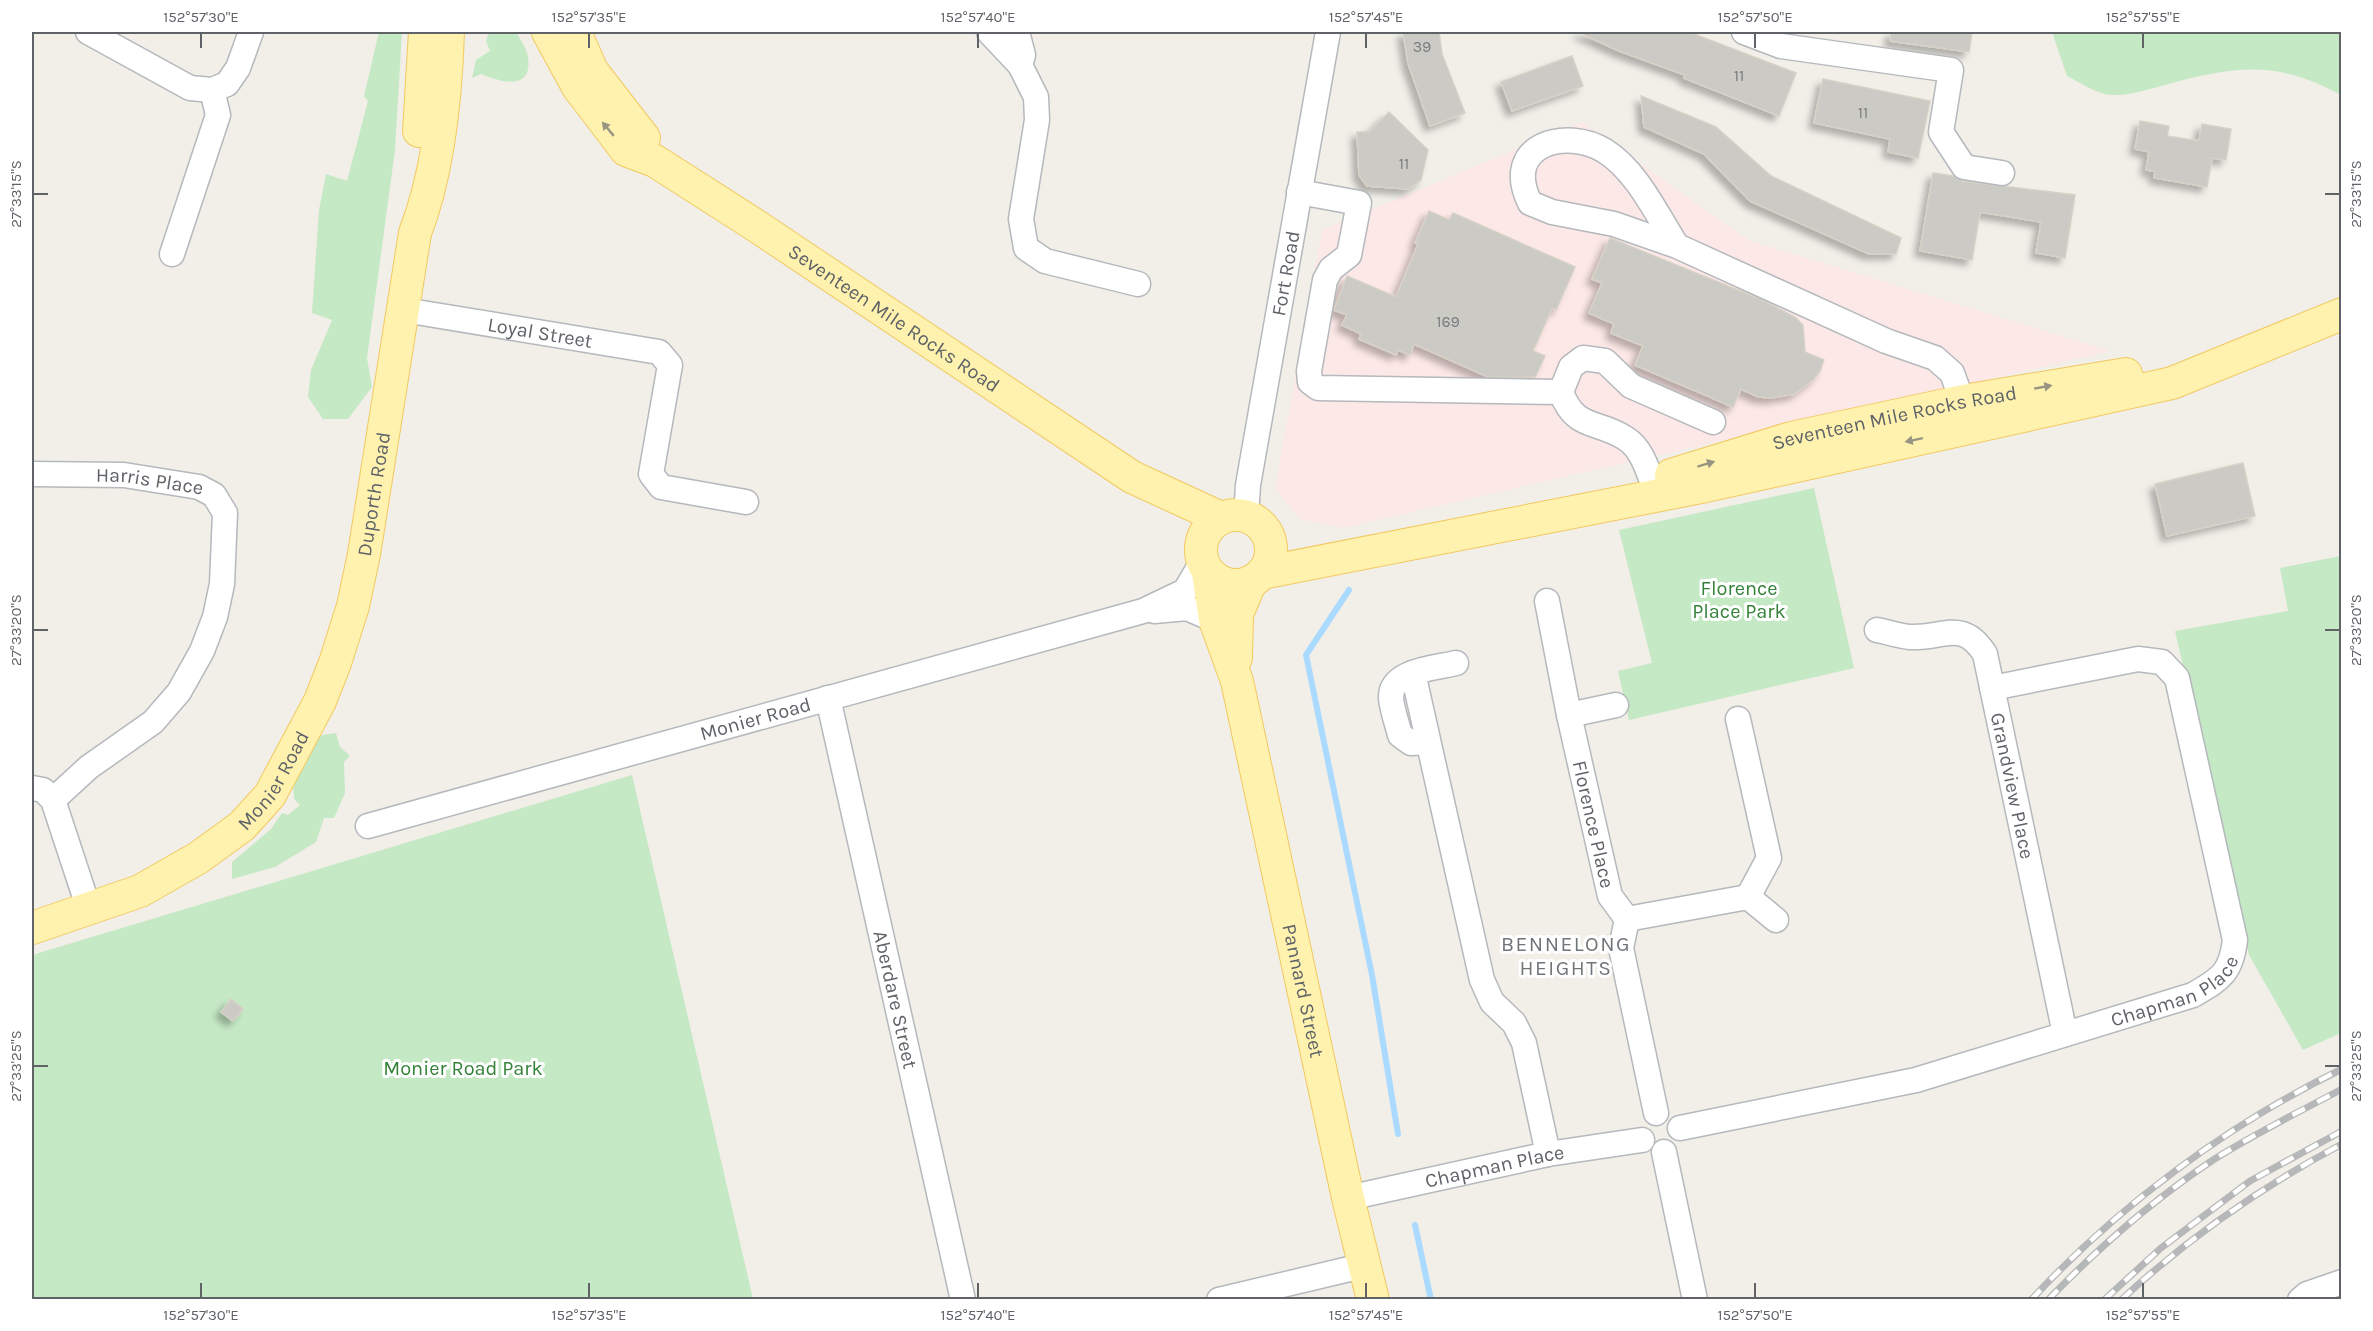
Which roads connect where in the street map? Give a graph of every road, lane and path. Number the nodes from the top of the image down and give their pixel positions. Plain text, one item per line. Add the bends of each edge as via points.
1 (88, 32) edge
2 (251, 32) edge
3 (425, 32) edge
4 (448, 32) edge
5 (548, 32) edge
6 (575, 32) edge
7 (990, 32) edge
8 (1017, 32) edge
9 (1328, 32) edge
10 (1744, 32) edge
11 (1020, 65) junction
12 (212, 90) junction
13 (655, 161) junction
14 (2002, 173) dead end
15 (1299, 192) junction
16 (415, 233) junction
17 (1677, 246) junction
18 (172, 254) dead end
19 (1138, 284) dead end
20 (404, 310) junction
21 (2342, 314) edge
22 (1561, 392) junction
23 (1968, 414) junction
24 (1713, 422) dead end
25 (32, 474) edge
26 (1132, 477) junction
27 (1652, 481) junction
28 (746, 502) dead end
29 (1571, 511) junction
30 (1234, 517) junction
31 (1204, 558) junction
32 (1261, 567) junction
33 (1547, 601) dead end
34 (1143, 611) junction
35 (1215, 620) junction
36 (1877, 630) dead end
37 (1456, 663) dead end
38 (1237, 681) junction
39 (1992, 688) junction
40 (828, 698) junction
41 (1616, 705) dead end
42 (1569, 715) junction
43 (1738, 718) dead end
44 (297, 743) joint
45 (32, 788) edge
46 (53, 800) junction
47 (368, 826) dead end
48 (1748, 897) junction
49 (85, 903) junction
50 (32, 911) edge
51 (1627, 919) junction
52 (1776, 920) dead end
53 (32, 928) edge
54 (2065, 1034) junction
55 (1656, 1113) junction
56 (1680, 1128) junction
57 (1642, 1140) junction
58 (1665, 1152) junction
59 (1548, 1154) junction
60 (1348, 1198) junction
61 (1366, 1265) junction
62 (2342, 1282) edge
63 (963, 1299) edge
64 (1219, 1299) edge
65 (1373, 1299) edge
66 (1695, 1299) edge
67 (2300, 1299) edge

1 - 12 street via 190,88
2 - 12 street via 238,68 227,84
3 - 16 main road, Duporth Road via 411,196
4 - 16 main road, Duporth Road via 447,79 427,201
13 -> 5 main road, Seventeen Mile Rocks Road via 626,150 599,118
6 - 13 main road, Seventeen Mile Rocks Road via 592,71 644,138
7 - 11 street
8 - 11 street via 1023,55
9 - 15 street, Fort Road
10 - 14 street via 1781,46 1951,70 1941,132 1964,167
11 - 19 street via 1036,97 1037,120 1021,219 1026,248 1045,261
12 - 18 street via 218,115
13 - 26 main road, Seventeen Mile Rocks Road
15 - 22 street via 1359,203 1349,255 1331,269 1325,280 1308,371 1310,382 1318,388
15 - 30 street, Fort Road via 1248,485
16 - 20 main road, Duporth Road
17 - 17 street via 1614,224 1552,212 1530,203 1522,186 1522,170 1530,153 1564,142 1604,150 1635,183
17 - 23 street via 1886,341 1935,358 1952,373
20 - 28 street, Loyal Street via 659,352 670,365 651,474 661,487
20 - 44 main road, Duporth Road via 353,606 320,701
21 - 23 main road, Seventeen Mile Rocks Road via 2172,383
22 - 24 street via 1571,367 1583,358 1595,358 1605,361 1631,386
22 - 27 street via 1566,406 1579,420 1627,439 1642,456
27 -> 23 main road, Seventeen Mile Rocks Road via 1791,438
23 -> 29 main road, Seventeen Mile Rocks Road via 1706,486
25 - 46 street, Harris Place via 124,475 199,487 214,495 225,513 222,584 215,617 179,692 153,722 89,767
26 - 30 main road, Seventeen Mile Rocks Road
26 - 31 main road, Seventeen Mile Rocks Road
27 - 29 main road, Seventeen Mile Rocks Road
29 - 32 main road, Seventeen Mile Rocks Road via 1339,560
30 - 31 main road via 1206,530
30 - 32 main road via 1266,532
31 - 32 main road via 1225,583 1238,585
31 - 34 street, Monier Road via 1185,591
31 - 35 main road, Pannard Street
32 - 38 main road, Pannard Street via 1237,614
33 - 42 street, Florence Place
34 - 35 street, Monier Road via 1187,608
34 - 40 street, Monier Road
35 - 38 main road, Pannard Street
36 - 39 street, Grandview Place via 1911,637 1961,633 1972,638 1985,654
37 - 59 street via 1413,673 1482,980 1492,1002 1514,1023 1524,1043
38 - 60 main road, Pannard Street
39 - 54 street, Grandview Place
39 - 54 street, Chapman Place via 2138,659 2162,662 2177,678 2232,922 2233,958 2222,978 2193,995
40 - 47 street, Monier Road
40 - 63 street, Aberdare Street
41 - 42 street
42 - 51 street, Florence Place via 1610,896
43 - 48 street via 1769,858
44 - 49 main road, Monier Road via 270,795 242,826 198,858 140,891
45 - 46 street via 43,790
46 - 49 street
48 - 51 street
48 - 52 street
49 - 50 main road, Monier Road
49 - 53 main road, Monier Road
51 - 55 street via 1622,948
54 - 56 street, Chapman Place via 1916,1080
55 - 56 street via 1668,1114
55 - 57 street via 1641,1126
56 - 58 street via 1677,1143
57 - 58 street via 1649,1148
57 - 59 street, Chapman Place
58 - 66 street
59 - 60 street, Chapman Place
60 - 61 main road, Pannard Street
61 - 64 street
61 - 65 main road, Pannard Street
62 - 67 street

